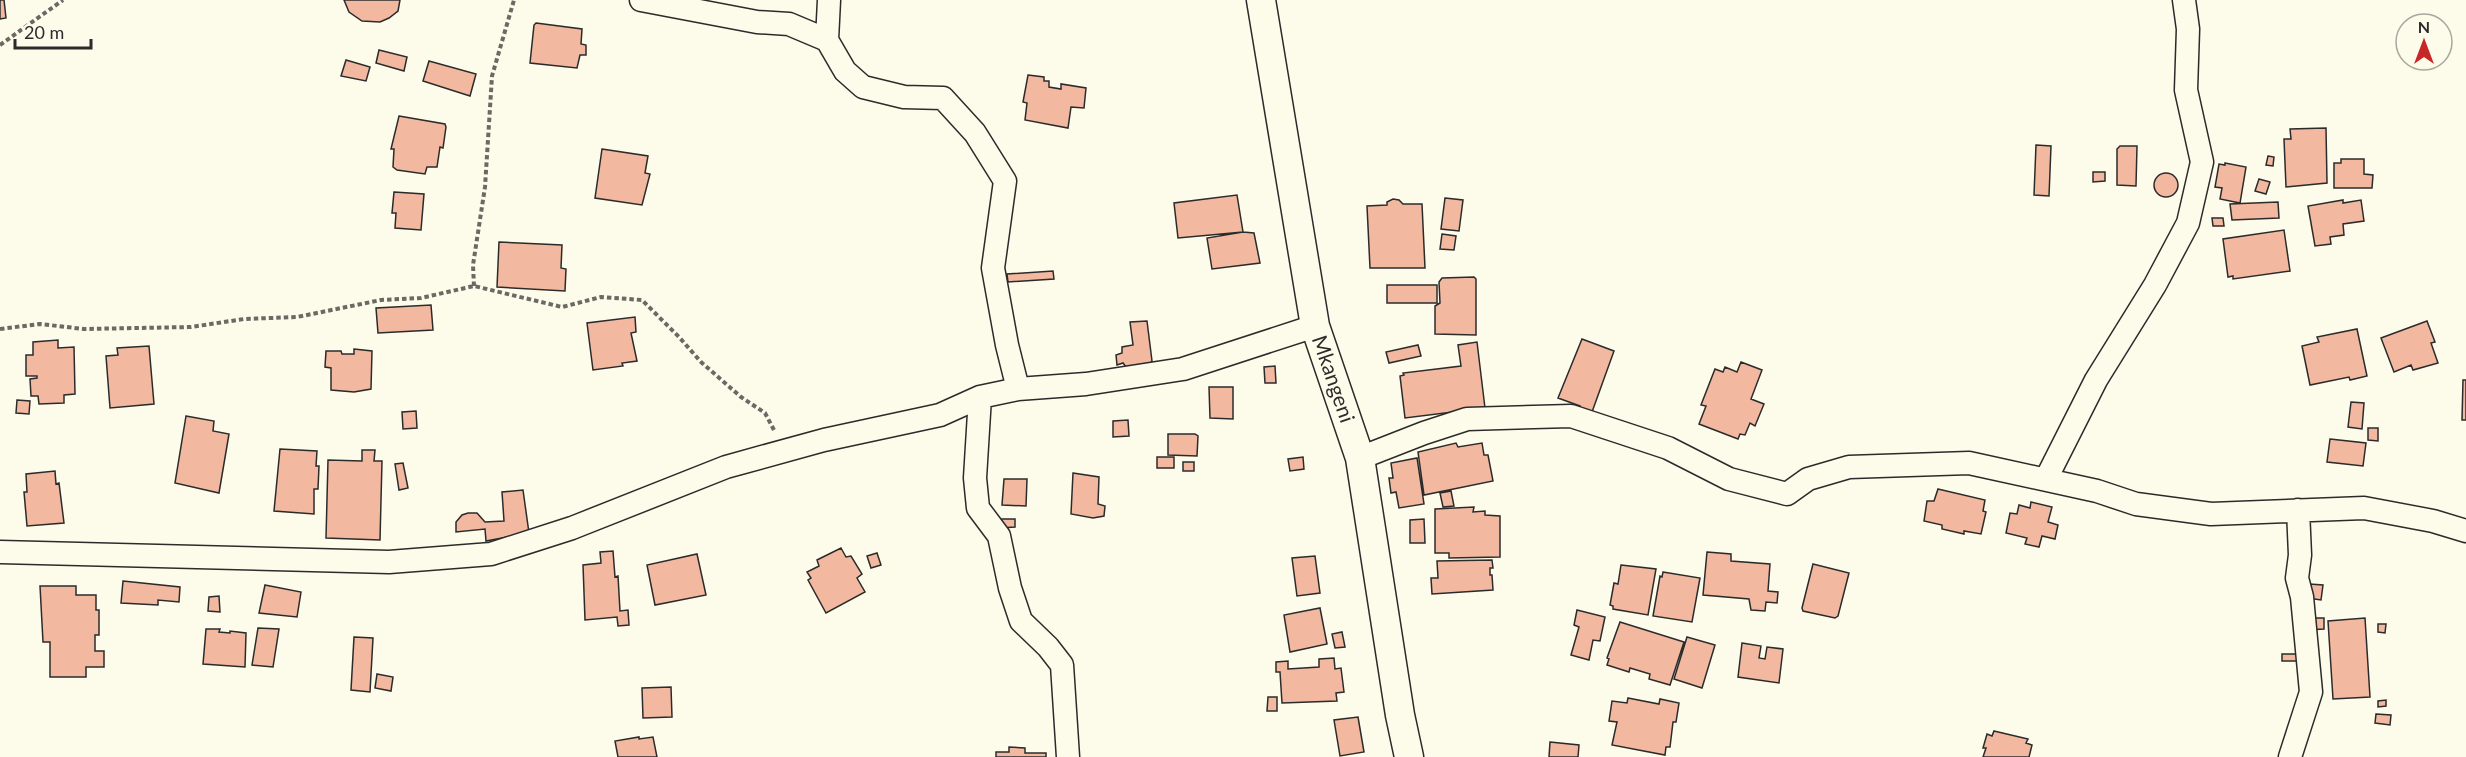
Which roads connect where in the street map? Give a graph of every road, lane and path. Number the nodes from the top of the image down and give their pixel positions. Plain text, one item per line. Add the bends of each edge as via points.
1 (63, 0) edge
2 (514, 0) edge
3 (641, 0) edge
4 (829, 0) edge
5 (1261, 0) edge
6 (2184, 0) edge
7 (827, 40) junction
8 (0, 45) edge
9 (474, 286) junction
10 (1315, 326) junction
11 (0, 329) edge
12 (1018, 389) junction
13 (980, 397) junction
14 (782, 452) junction
15 (1360, 458) junction
16 (2046, 479) junction
17 (2298, 510) junction
18 (2466, 531) edge
19 (0, 552) edge
20 (1068, 757) edge
21 (1409, 757) edge
22 (2290, 757) edge

1 - 8 path
2 - 9 path via 492,76
3 - 7 street via 757,22 789,24
4 - 7 street
5 - 10 street, Mkangeni
6 - 16 street via 2188,29 2186,90 2202,162 2188,223 2096,380
7 - 12 street via 845,70 863,87 904,97 943,98 975,133 1005,181 993,268
9 - 11 path via 297,316 191,327 84,329 40,324
9 - 14 path via 562,307 602,297 642,300 700,362 765,413
10 - 12 street via 1183,369 1086,384
10 - 15 street, Mkangeni
12 - 13 street
13 - 14 street via 940,415
13 - 20 street via 975,478 978,508 999,536 1021,621 1062,665
14 - 19 street via 726,467 572,528 491,554 389,562
15 - 16 street via 1467,419 1571,416 1668,448 1729,479 1787,494 1808,479 1849,467 1969,463
15 - 21 street, Mkangeni
16 - 17 street via 2136,504 2211,514
17 - 18 street via 2364,508
17 - 22 street via 2297,578 2311,692

